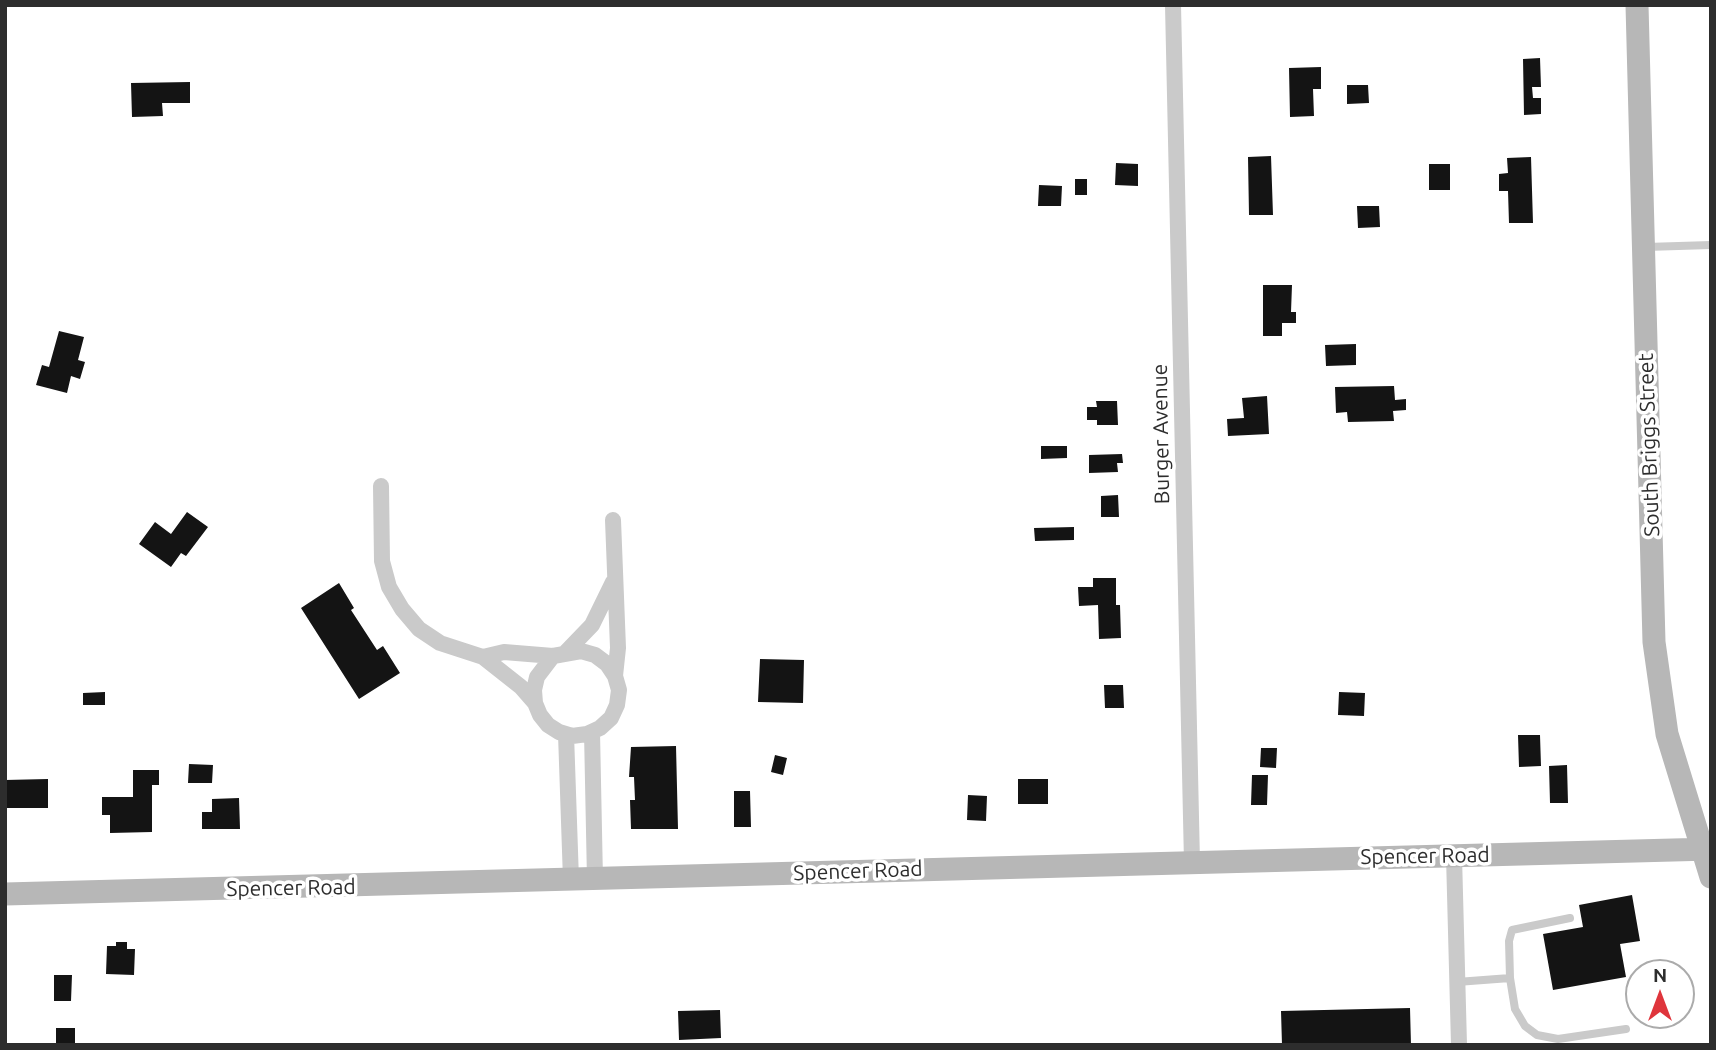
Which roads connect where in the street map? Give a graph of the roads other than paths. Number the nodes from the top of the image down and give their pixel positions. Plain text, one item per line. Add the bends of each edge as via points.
1 (1173, 5) edge
2 (1637, 5) edge
3 (1711, 245) edge
4 (1643, 247) junction
5 (380, 486) dead end
6 (613, 520) dead end
7 (614, 580) junction
8 (559, 654) junction
9 (483, 657) junction
10 (615, 676) junction
11 (535, 703) junction
12 (592, 732) junction
13 (566, 734) junction
14 (1706, 849) edge
15 (1454, 856) junction
16 (1192, 862) junction
17 (1711, 877) edge
18 (571, 880) junction
19 (595, 880) junction
20 (5, 894) edge
21 (1570, 918) dead end
22 (1510, 978) junction
23 (1457, 982) junction
24 (1626, 1029) dead end
25 (1459, 1045) edge

1 - 16 street, Burger Avenue
2 - 4 street, South Briggs Street
3 - 4 lane
4 - 14 street, South Briggs Street via 1654,642 1667,734
5 - 9 street via 382,561 389,587 402,609 419,629 440,643
6 - 7 street
7 - 8 street via 592,625
7 - 10 street
8 - 9 street via 504,652
8 - 10 street via 581,651 595,655
8 - 11 street via 537,677
9 - 11 street
10 - 12 street via 617,705 611,718
11 - 13 street via 548,725
12 - 13 street
12 - 19 street
13 - 18 street
14 - 15 street, Spencer Road
14 - 17 street, South Briggs Street
15 - 16 street, Spencer Road
15 - 23 street
16 - 19 street, Spencer Road
18 - 19 street, Spencer Road
18 - 20 street, Spencer Road
21 - 22 lane via 1512,930
22 - 23 lane
22 - 24 lane via 1515,1009 1536,1035 1558,1039
23 - 25 street

